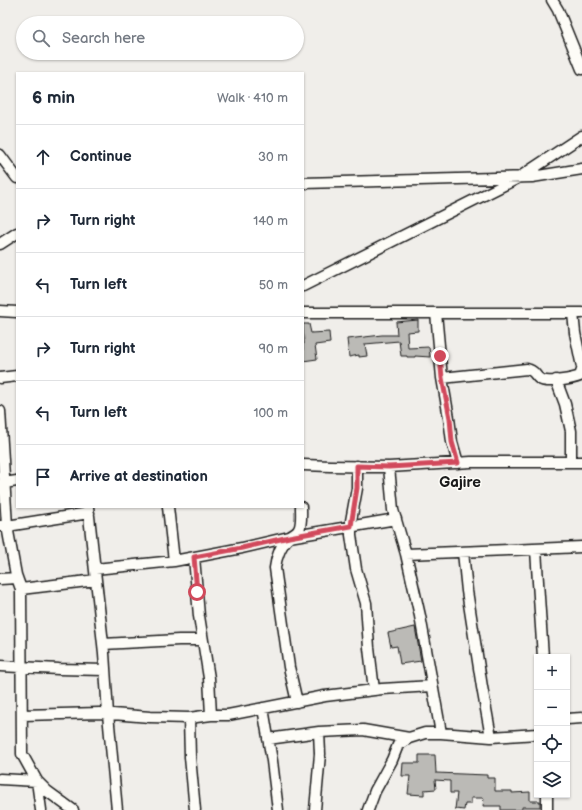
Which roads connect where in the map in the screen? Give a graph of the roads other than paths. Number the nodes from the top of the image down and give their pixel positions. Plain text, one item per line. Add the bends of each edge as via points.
1 (552, 0) edge
2 (582, 69) edge
3 (582, 136) edge
4 (0, 155) edge
5 (582, 169) edge
6 (16, 177) edge
7 (520, 177) junction
8 (304, 183) edge
9 (16, 234) edge
10 (0, 244) edge
11 (304, 285) edge
12 (0, 311) edge
13 (16, 312) edge
14 (304, 313) edge
15 (436, 313) junction
16 (578, 313) edge
17 (582, 367) edge
18 (582, 370) edge
19 (16, 376) edge
20 (0, 378) edge
21 (442, 378) junction
22 (556, 380) junction
23 (0, 411) edge
24 (1, 436) edge
25 (571, 462) junction
26 (582, 462) edge
27 (458, 463) junction
28 (304, 465) edge
29 (357, 466) junction
30 (389, 467) junction
31 (16, 482) edge
32 (2, 484) edge
33 (167, 508) edge
34 (301, 508) edge
35 (89, 510) edge
36 (396, 519) junction
37 (3, 526) edge
38 (351, 526) junction
39 (289, 537) junction
40 (582, 547) edge
41 (536, 549) junction
42 (463, 552) junction
43 (406, 554) junction
44 (194, 557) junction
45 (174, 561) junction
46 (96, 575) junction
47 (17, 578) junction
48 (0, 579) edge
49 (22, 589) junction
50 (202, 640) junction
51 (103, 644) junction
52 (543, 654) edge
53 (0, 666) edge
54 (22, 667) junction
55 (105, 670) junction
56 (432, 686) junction
57 (374, 690) junction
58 (297, 702) junction
59 (263, 708) junction
60 (108, 714) junction
61 (22, 715) junction
62 (211, 715) junction
63 (189, 718) junction
64 (582, 718) edge
65 (570, 719) edge
66 (319, 732) junction
67 (441, 733) junction
68 (534, 734) edge
69 (491, 736) junction
70 (409, 738) junction
71 (268, 739) junction
72 (0, 779) edge
73 (37, 781) junction
74 (547, 798) edge
75 (41, 810) edge
76 (73, 810) edge
77 (117, 810) edge
78 (195, 810) edge
79 (278, 810) edge
80 (315, 810) edge
81 (368, 810) edge
82 (547, 810) edge

1 - 2 street
3 - 7 street
4 - 6 street
5 - 7 street
7 - 8 street
7 - 11 street
9 - 10 street
12 - 13 street
14 - 15 street
15 - 16 street
15 - 21 street
16 - 17 street via 575,333
18 - 22 street via 580,376 575,378
19 - 20 street
21 - 22 street via 527,369 543,381
21 - 27 street via 452,442
22 - 25 street via 571,431
23 - 24 street
24 - 32 street
25 - 26 street
25 - 27 street
27 - 30 street
28 - 29 street
29 - 30 street
29 - 38 street via 357,488
30 - 36 street
31 - 32 street
32 - 37 street
33 - 45 street
34 - 39 street via 300,529
35 - 37 street
35 - 46 street
36 - 38 street
36 - 43 street
37 - 47 street
38 - 39 street
38 - 57 street via 356,569 366,603
39 - 44 street
39 - 58 street via 277,555 275,574
40 - 41 street
41 - 42 street
41 - 52 street
42 - 43 street
42 - 69 street via 466,591
43 - 56 street
44 - 45 street
44 - 50 street
45 - 46 street
46 - 49 street
46 - 51 street
47 - 48 street
47 - 49 street
49 - 54 street
50 - 51 street
50 - 62 street via 209,678
51 - 55 street
53 - 54 street
54 - 55 street
54 - 61 street
55 - 60 street
56 - 57 street
56 - 67 street
57 - 58 street
58 - 59 street
59 - 62 street via 228,715
59 - 71 street
60 - 61 street
60 - 63 street
60 - 77 street
61 - 73 street via 22,754
62 - 63 street
63 - 78 street
64 - 65 street
66 - 70 street via 363,730
66 - 71 street
66 - 80 street via 320,754
67 - 69 street
67 - 70 street via 425,733
68 - 69 street
70 - 81 street via 398,745
71 - 79 street
72 - 73 street
73 - 75 street
73 - 76 street
74 - 82 street

